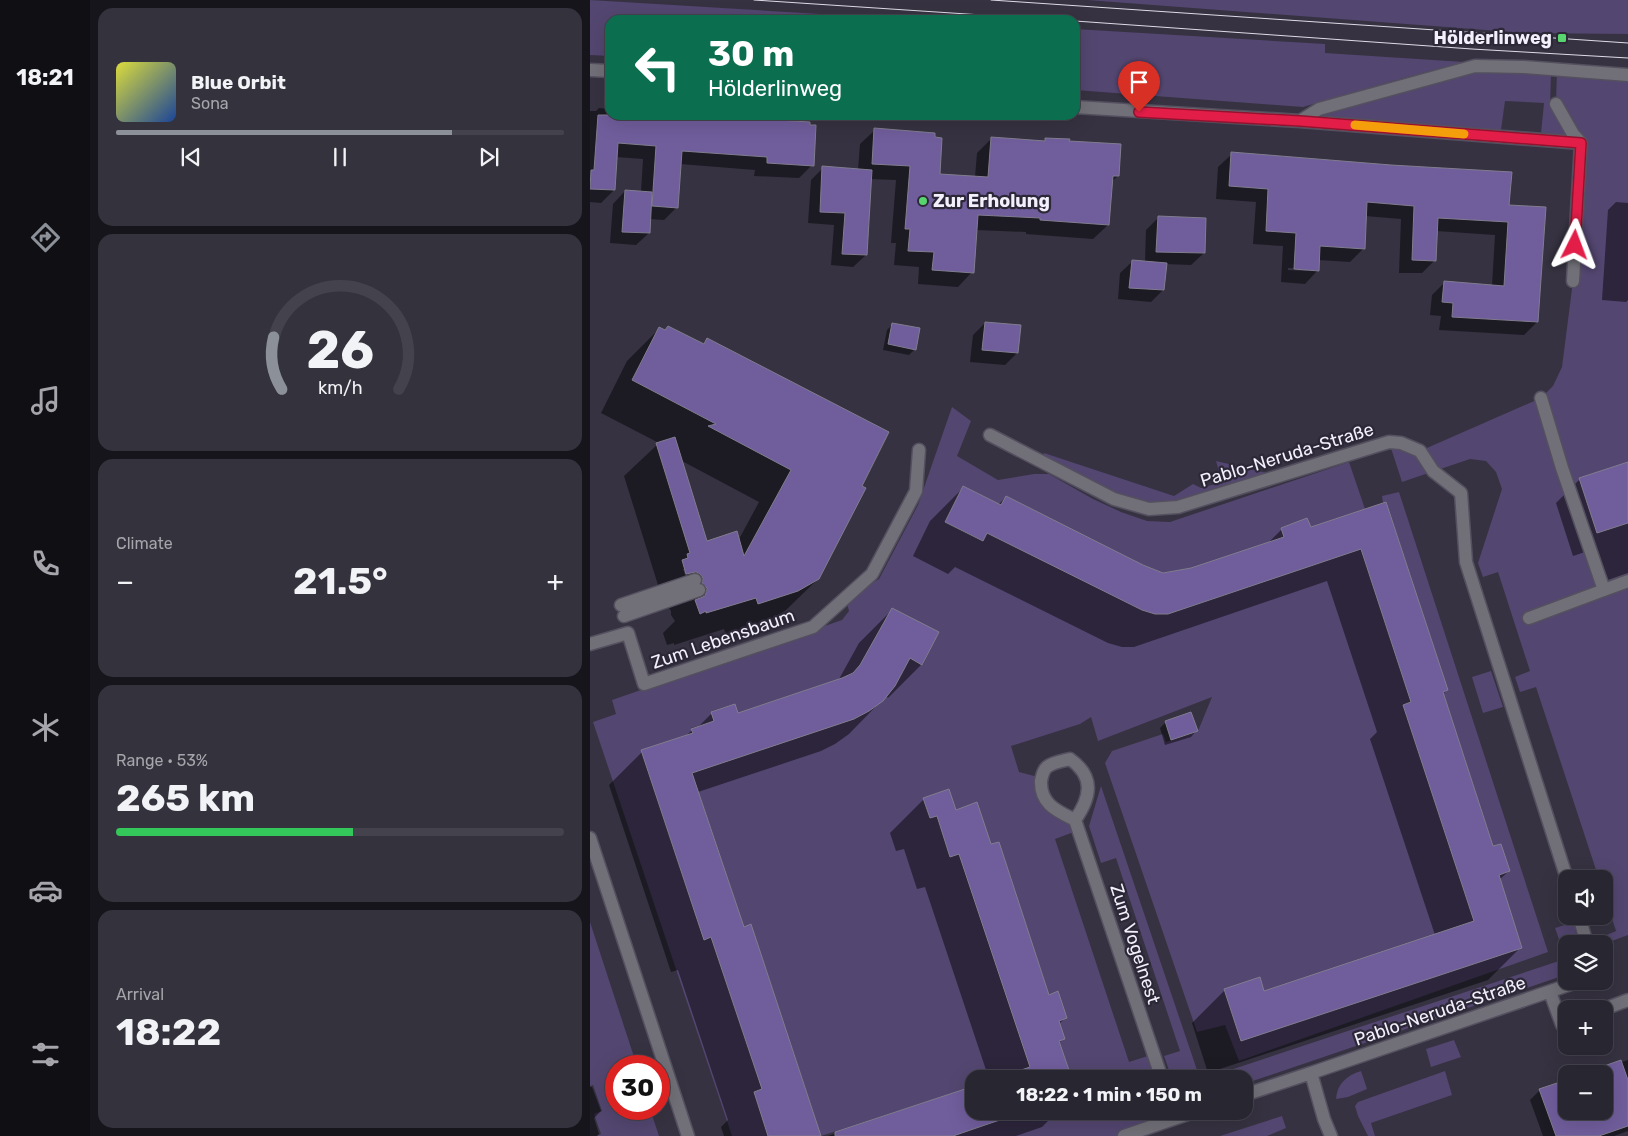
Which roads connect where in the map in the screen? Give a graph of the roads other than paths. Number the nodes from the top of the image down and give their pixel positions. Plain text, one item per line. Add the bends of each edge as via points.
1 (590, 70) edge
2 (605, 71) edge
3 (1628, 75) edge
4 (1556, 104) dead end
5 (1080, 107) edge
6 (1300, 121) junction
7 (1581, 143) junction
8 (1573, 281) dead end
9 (1541, 398) dead end
10 (990, 435) dead end
11 (919, 450) dead end
12 (1628, 581) edge
13 (697, 585) dead end
14 (1604, 590) junction
15 (622, 610) dead end
16 (1528, 618) dead end
17 (590, 644) edge
18 (1075, 820) junction
19 (590, 838) edge
20 (1564, 870) edge
21 (1558, 989) edge
22 (1550, 992) junction
23 (1628, 1000) edge
24 (1613, 1006) edge
25 (1558, 1014) edge
26 (1159, 1070) edge
27 (1311, 1073) junction
28 (1253, 1092) edge
29 (1162, 1120) edge
30 (688, 1136) edge
31 (1124, 1136) edge
32 (1331, 1136) edge

1 - 2 street
3 - 6 street via 1475,66 1319,109
4 - 7 street
5 - 6 street
6 - 7 street
7 - 8 street
9 - 14 street
10 - 20 street, Pablo-Neruda-Straße via 1114,498 1149,509 1178,507 1389,442 1420,450 1433,471 1461,493 1466,562
11 - 17 street, Zum Lebensbaum via 916,491 872,574 813,627 644,684 628,633
12 - 14 street
13 - 15 street
14 - 16 street
18 - 18 street via 1089,793 1086,777 1070,759 1045,768 1041,793 1048,804
18 - 26 street, Zum Vogelnest
19 - 30 street
21 - 22 street, Pablo-Neruda-Straße
22 - 25 street
22 - 27 street, Pablo-Neruda-Straße
23 - 24 street
27 - 28 street, Pablo-Neruda-Straße
27 - 32 street
29 - 31 street

